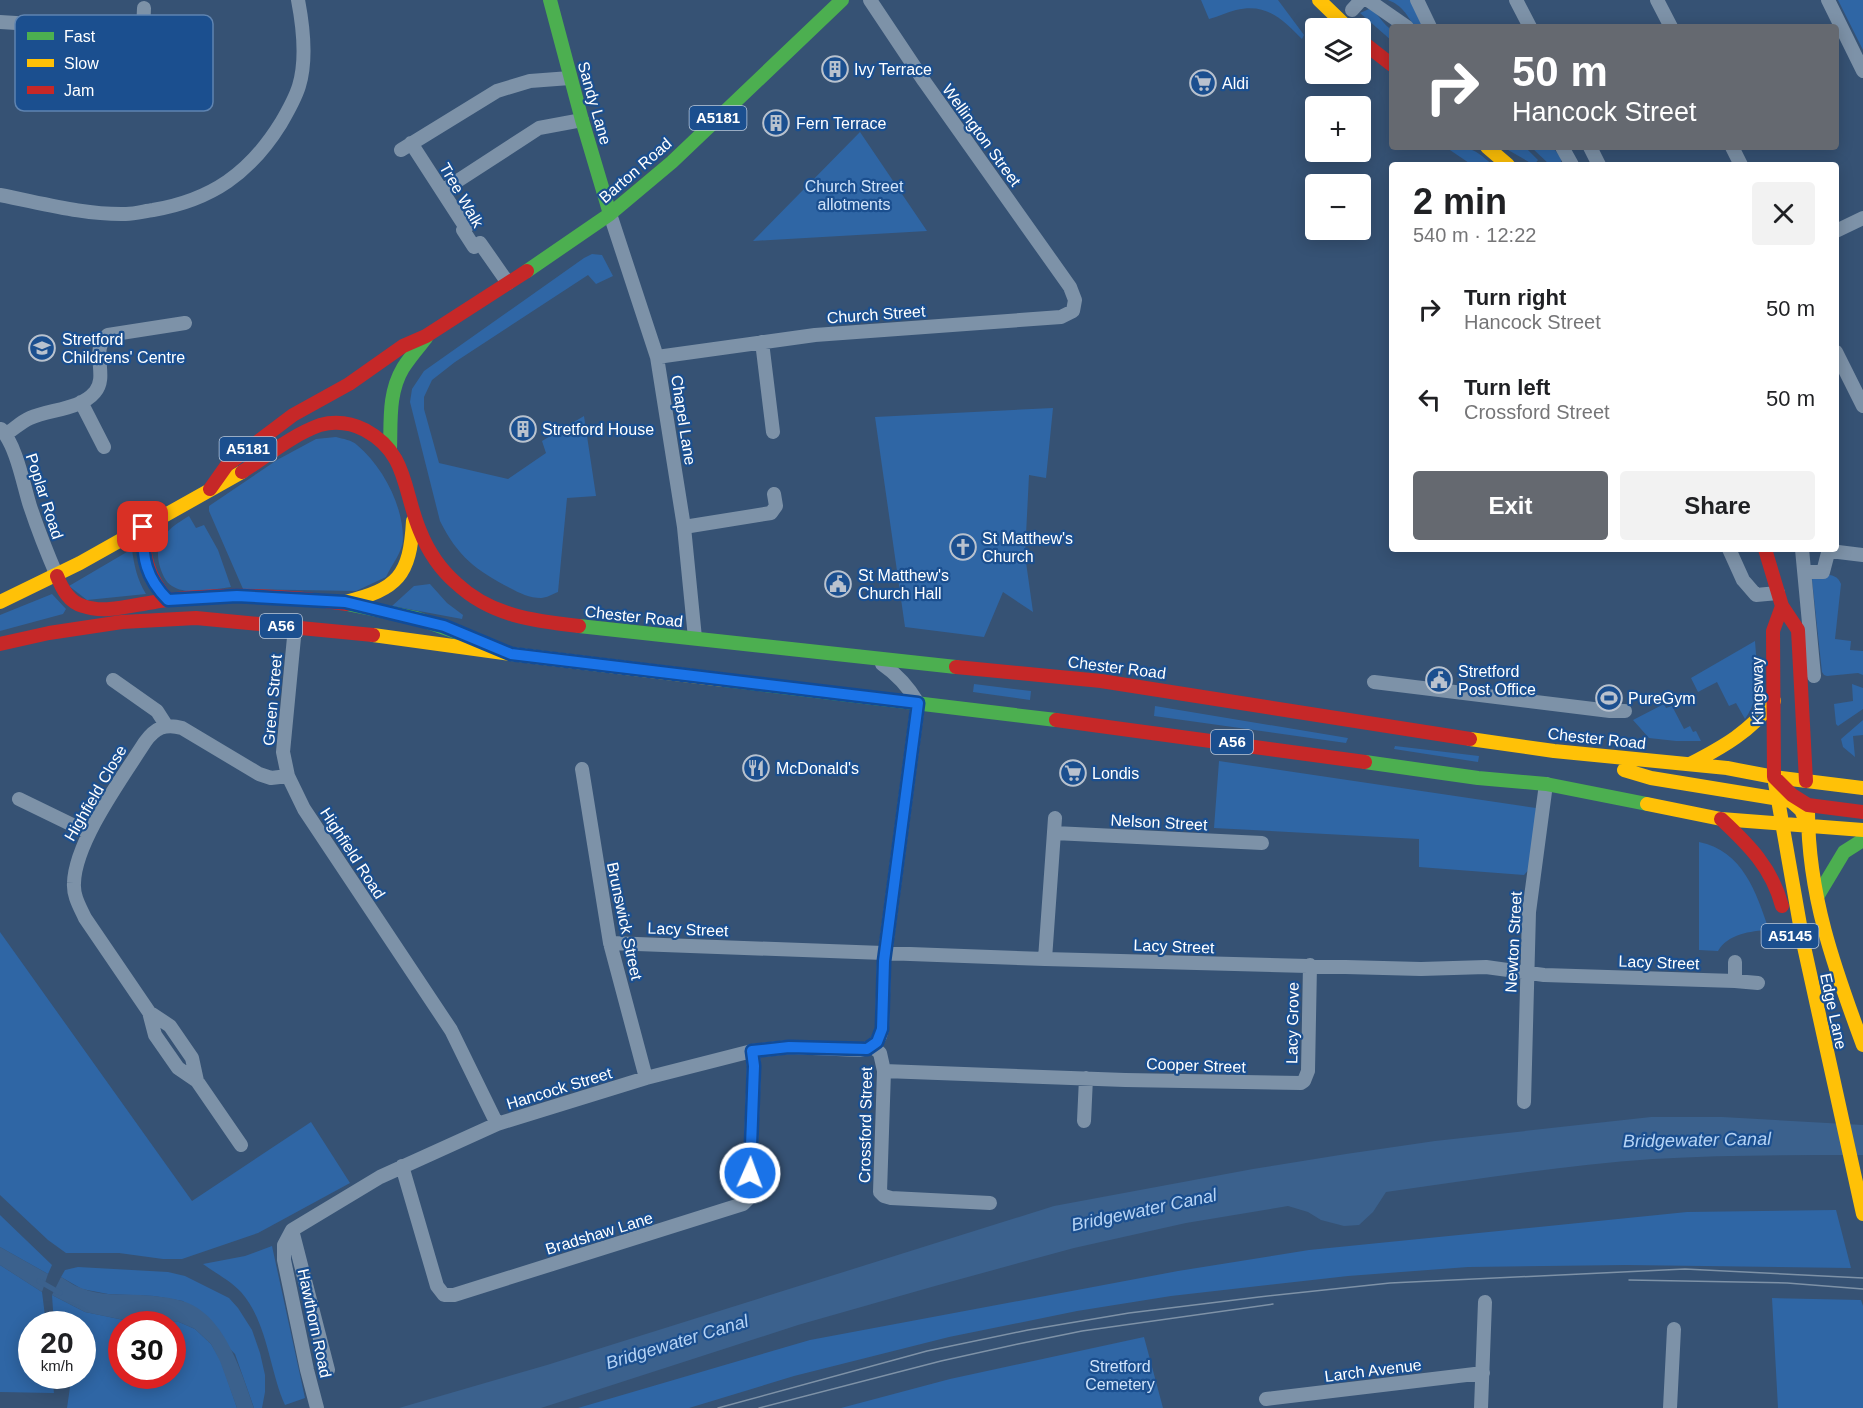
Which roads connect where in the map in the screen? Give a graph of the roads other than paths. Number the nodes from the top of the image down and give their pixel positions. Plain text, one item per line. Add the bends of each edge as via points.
1 (297, 0) edge
2 (550, 0) edge
3 (842, 0) edge
4 (870, 0) edge
5 (1319, 0) edge
6 (1417, 0) edge
7 (1516, 0) edge
8 (1657, 0) edge
9 (1828, 0) edge
10 (1363, 3) edge
11 (144, 8) dead end
12 (144, 15) edge
13 (1338, 18) edge
14 (0, 22) edge
15 (15, 23) edge
16 (1402, 24) edge
17 (1429, 24) edge
18 (1528, 24) edge
19 (1669, 24) edge
20 (1371, 49) edge
21 (1389, 63) edge
22 (1863, 71) edge
23 (570, 78) junction
24 (582, 120) junction
25 (1490, 150) edge
26 (1504, 162) edge
27 (442, 191) junction
28 (0, 195) edge
29 (610, 214) junction
30 (1863, 218) edge
31 (1839, 230) edge
32 (508, 283) junction
33 (1070, 287) joint
34 (185, 323) dead end
35 (426, 336) junction
36 (762, 342) junction
37 (657, 357) junction
38 (1839, 358) edge
39 (81, 402) junction
40 (1863, 406) edge
41 (3, 430) edge
42 (773, 432) dead end
43 (104, 447) dead end
44 (390, 450) junction
45 (210, 489) junction
46 (774, 494) dead end
47 (414, 514) junction
48 (143, 527) junction
49 (684, 527) junction
50 (1839, 551) edge
51 (1730, 552) edge
52 (1766, 552) edge
53 (1802, 552) edge
54 (1828, 552) edge
55 (1863, 555) edge
56 (1805, 572) junction
57 (57, 576) junction
58 (1778, 593) junction
59 (168, 600) junction
60 (0, 602) edge
61 (345, 602) junction
62 (1782, 606) junction
63 (103, 609) junction
64 (295, 627) junction
65 (1773, 632) junction
66 (49, 633) junction
67 (1758, 633) dead end
68 (695, 638) junction
69 (0, 644) edge
70 (511, 654) junction
71 (875, 660) junction
72 (1814, 676) dead end
73 (113, 680) dead end
74 (1374, 682) dead end
75 (1774, 701) junction
76 (918, 703) junction
77 (1625, 711) dead end
78 (166, 725) junction
79 (1554, 752) junction
80 (1690, 764) junction
81 (582, 769) dead end
82 (288, 776) junction
83 (1774, 777) junction
84 (1806, 781) junction
85 (1546, 784) junction
86 (1863, 788) edge
87 (19, 799) dead end
88 (1778, 799) junction
89 (1808, 805) junction
90 (1863, 812) edge
91 (1055, 818) dead end
92 (1721, 819) junction
93 (1780, 824) junction
94 (1808, 826) junction
95 (1863, 830) edge
96 (89, 833) junction
97 (1054, 833) junction
98 (1863, 840) edge
99 (1262, 843) dead end
100 (1816, 897) junction
101 (610, 943) junction
102 (886, 952) junction
103 (1045, 959) junction
104 (1735, 962) dead end
105 (1310, 965) junction
106 (1527, 973) junction
107 (1736, 981) junction
108 (1758, 983) dead end
109 (1863, 1045) edge
110 (873, 1047) junction
111 (752, 1051) junction
112 (1830, 1069) junction
113 (884, 1071) junction
114 (646, 1078) junction
115 (1086, 1078) junction
116 (1304, 1081) joint
117 (1524, 1102) dead end
118 (1084, 1121) dead end
119 (496, 1124) junction
120 (241, 1145) dead end
121 (402, 1166) junction
122 (990, 1203) dead end
123 (1863, 1214) edge
124 (292, 1230) junction
125 (1485, 1302) dead end
126 (1674, 1329) dead end
127 (328, 1370) dead end
128 (1483, 1373) junction
129 (1266, 1399) dead end
130 (317, 1408) edge
131 (1481, 1408) edge
132 (1670, 1408) edge

1 - 28 street via 303,59 299,86 265,148 232,179 203,196 128,214 88,212
2 - 23 main road, Sandy Lane
3 - 29 main road, Barton Road / A5181 via 672,162
4 - 33 street, Wellington Street
5 - 13 main road
6 - 17 street
7 - 18 street
8 - 19 street
9 - 22 street
10 - 16 street
11 - 12 street
14 - 15 street
20 - 21 main road
23 - 24 main road, Sandy Lane
23 - 27 street, Tree Walk via 530,81 497,91 406,147
24 - 27 street via 539,129
24 - 29 main road, Sandy Lane
25 - 26 main road
27 - 32 street, Tree Walk via 474,247 480,243
29 - 32 main road, Barton Road / A5181
29 - 37 street, Chapel Lane
30 - 31 street
32 - 35 main road, Barton Road / A5181
33 - 36 street, Church Street via 1075,306 1061,316
34 - 39 street via 108,335 99,347 100,380 96,391
35 - 44 main road, Barton Road / A5181 via 396,382
35 - 45 main road, Barton Road / A5181 via 403,346 349,384 293,415 227,465
36 - 37 street, Church Street
36 - 42 street
37 - 49 street, Chapel Lane
38 - 40 street
39 - 41 street
39 - 43 street
41 - 57 street, Poplar Road
44 - 45 main road, Chester Road / A56 via 364,429 330,423 303,434
44 - 47 main road, Chester Road / A56 via 406,484
45 - 48 main road, Chester Road / A56
46 - 49 street via 776,507 771,513
47 - 61 main road, Chester Road / A56 via 412,547 400,575 383,590
47 - 68 main road, Chester Road / A56 via 424,544 442,571 466,593 498,611 548,623
48 - 57 main road, Chester Road / A56
48 - 59 main road via 148,572
49 - 68 street, Chapel Lane
50 - 55 street
51 - 58 street via 1743,580 1756,595
52 - 58 main road
53 - 56 street
54 - 56 street via 1823,572
56 - 72 street
57 - 60 main road, Chester Road / A56
57 - 63 main road, Chester Road / A56 via 67,597 82,606
58 - 62 main road
59 - 61 main road, Chester Road / A56 via 237,596
59 - 63 main road, Chester Road / A56
61 - 70 main road, Chester Road / A56 via 444,626
62 - 65 main road, Kingsway / A5145
62 - 84 main road, Edge Lane via 1798,630
63 - 66 main road, Chester Road / A56
64 - 66 main road, Chester Road / A56 via 196,618 122,622
64 - 70 main road, Chester Road / A56
64 - 82 street, Green Street via 283,740
65 - 67 street
65 - 75 main road, Kingsway / A5145
66 - 69 main road, Chester Road / A56
68 - 71 main road, Chester Road / A56
70 - 76 main road, Chester Road / A56
71 - 76 street via 897,674
71 - 79 main road, Chester Road / A56 via 1101,681
73 - 78 street via 157,711
74 - 77 street
75 - 80 main road via 1745,734
75 - 83 main road, Kingsway / A5145
76 - 85 main road, Chester Road / A56
76 - 102 street, Crossford Street
78 - 82 street via 182,728 259,774 271,778
78 - 96 street, Highfield Close via 150,733
79 - 80 main road, Chester Road / A56
79 - 88 main road, A56 via 1651,777
80 - 83 main road, Chester Road / A56
81 - 101 street, Brunswick Street
82 - 119 street, Highfield Road via 304,809 451,1030
83 - 84 main road, Chester Road / A56
83 - 88 main road, Edge Lane / A5145
83 - 89 main road
84 - 86 main road, Chester Road / A56
84 - 89 main road, Edge Lane / A5145
85 - 92 main road, Chester Road / A56
85 - 106 street, Newton Street via 1529,912
87 - 96 street
88 - 93 main road, Edge Lane / A5145
88 - 94 main road, A56 via 1797,805
89 - 90 main road
89 - 94 main road, Edge Lane / A5145
91 - 97 street
92 - 93 main road, Chester Road / A56
92 - 112 main road, A5145 via 1758,854 1776,881 1813,1036
93 - 94 main road, Chester Road / A56
93 - 112 main road, Edge Lane / A5145
94 - 95 main road, Chester Road / A56
94 - 100 main road, Edge Lane / A5145
96 - 120 street, Highfield Close via 75,869 73,886 77,902 149,1012 155,1035 178,1068 197,1081
97 - 99 street, Nelson Street
97 - 103 street
98 - 100 main road via 1844,852
100 - 109 main road, Edge Lane / A5145 via 1827,942
101 - 102 street, Lacy Street
101 - 114 street, Brunswick Street
102 - 103 street, Lacy Street
102 - 110 street, Crossford Street via 882,1029
103 - 105 street, Lacy Street
104 - 107 street
105 - 106 street, Lacy Street via 1486,967
105 - 116 street, Lacy Grove via 1308,1071
106 - 107 street, Lacy Street
106 - 117 street, Newton Street
107 - 108 street, Lacy Street
110 - 111 street, Hancock Street
110 - 113 street, Crossford Street via 880,1053
111 - 114 street, Hancock Street
111 - 121 street, Bradshaw Lane via 749,1198 743,1204 444,1295 434,1279
112 - 123 main road, Edge Lane / A5145
113 - 115 street, Cooper Street
113 - 122 street, Crossford Street via 880,1192 891,1198
114 - 119 street, Hancock Street
115 - 116 street, Cooper Street via 1296,1084
115 - 118 street
119 - 121 street, Hancock Street
121 - 124 street, Hancock Street
124 - 127 street, Hawthorn Road
124 - 130 street, Hawthorn Road via 284,1245 284,1260
125 - 128 street
126 - 132 street
128 - 129 street, Larch Avenue
128 - 131 street

